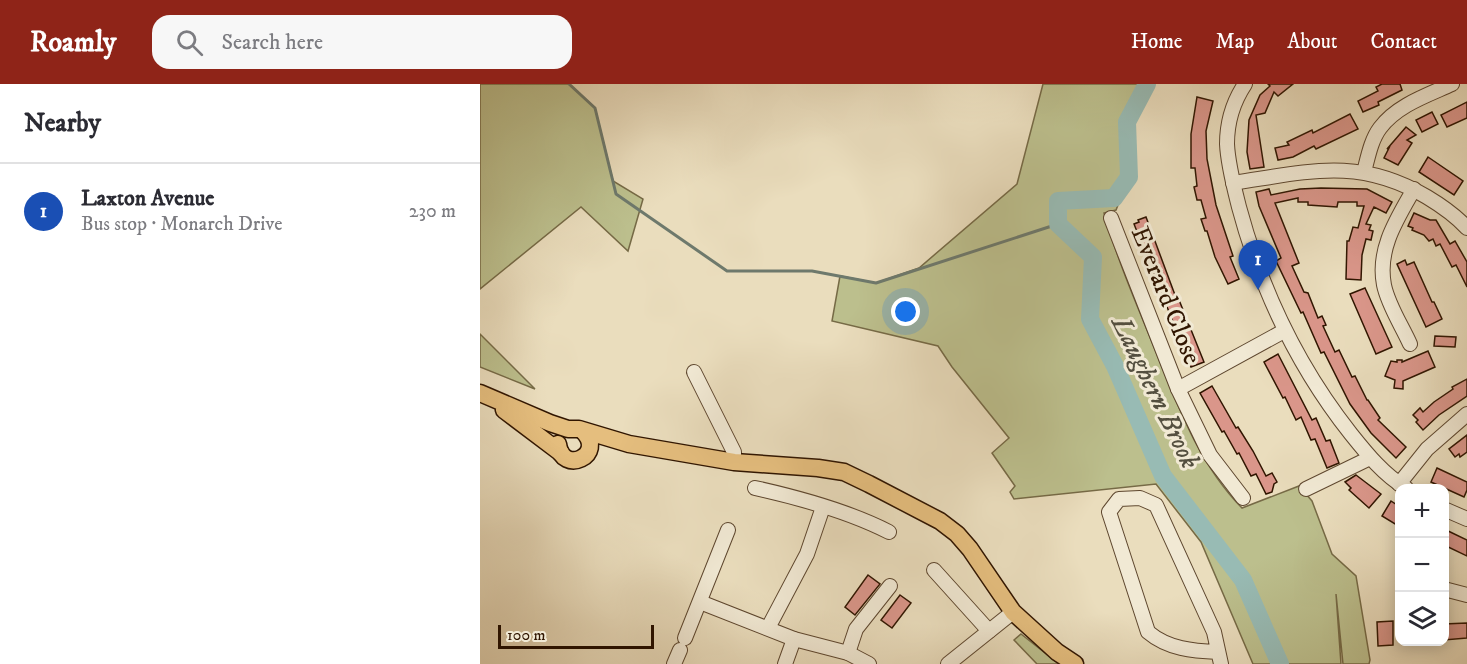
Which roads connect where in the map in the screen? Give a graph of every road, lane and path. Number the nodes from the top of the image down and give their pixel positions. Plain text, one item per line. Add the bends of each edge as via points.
1 (1245, 84) edge
2 (1452, 84) edge
3 (1364, 172) junction
4 (1233, 183) junction
5 (1414, 189) junction
6 (1464, 217) edge
7 (1111, 218) dead end
8 (1284, 331) junction
9 (1410, 344) dead end
10 (694, 372) dead end
11 (1178, 389) junction
12 (485, 396) edge
13 (1467, 414) edge
14 (576, 430) junction
15 (629, 444) junction
16 (561, 453) junction
17 (586, 455) junction
18 (1370, 458) junction
19 (734, 462) junction
20 (1401, 484) edge
21 (1404, 484) edge
22 (755, 488) dead end
23 (1306, 489) dead end
24 (1243, 498) dead end
25 (823, 507) junction
26 (1449, 511) edge
27 (1467, 519) edge
28 (728, 530) dead end
29 (889, 532) dead end
30 (934, 570) dead end
31 (890, 586) dead end
32 (1449, 590) edge
33 (1467, 595) edge
34 (700, 602) junction
35 (1013, 612) junction
36 (768, 628) junction
37 (989, 631) junction
38 (794, 639) junction
39 (848, 653) junction
40 (1220, 658) edge
41 (674, 664) edge
42 (785, 664) edge
43 (869, 664) edge
44 (948, 664) edge
45 (1075, 664) edge

1 - 4 street via 1235,100 1227,143
2 - 3 street via 1416,100 1379,128
3 - 4 street via 1312,170
3 - 5 street
4 - 8 street via 1254,255
5 - 6 street
5 - 9 street via 1392,229 1383,258 1384,286
7 - 11 street, Everard Close
8 - 11 street, Everard Close
8 - 18 street via 1326,400
10 - 19 street via 734,452
11 - 24 street, Everard Close via 1210,455
12 - 14 main road
12 - 16 main road
13 - 21 street via 1427,448
14 - 15 main road
14 - 16 main road via 563,432 558,440
14 - 17 main road via 590,440
15 - 17 main road
15 - 19 main road
16 - 17 main road via 572,460
18 - 20 street
18 - 23 street
19 - 35 main road via 844,472 940,521 970,549
22 - 25 street
25 - 29 street via 869,521
25 - 36 street via 807,554
26 - 27 street
28 - 34 street
30 - 37 street
31 - 39 street via 856,629
32 - 33 street
34 - 36 street
34 - 41 street
35 - 37 street
35 - 45 main road
36 - 38 street
37 - 44 street
38 - 39 street
38 - 42 street
39 - 43 street
40 - 40 street via 1214,632 1156,505 1140,498 1119,499 1109,512 1148,632 1157,640

